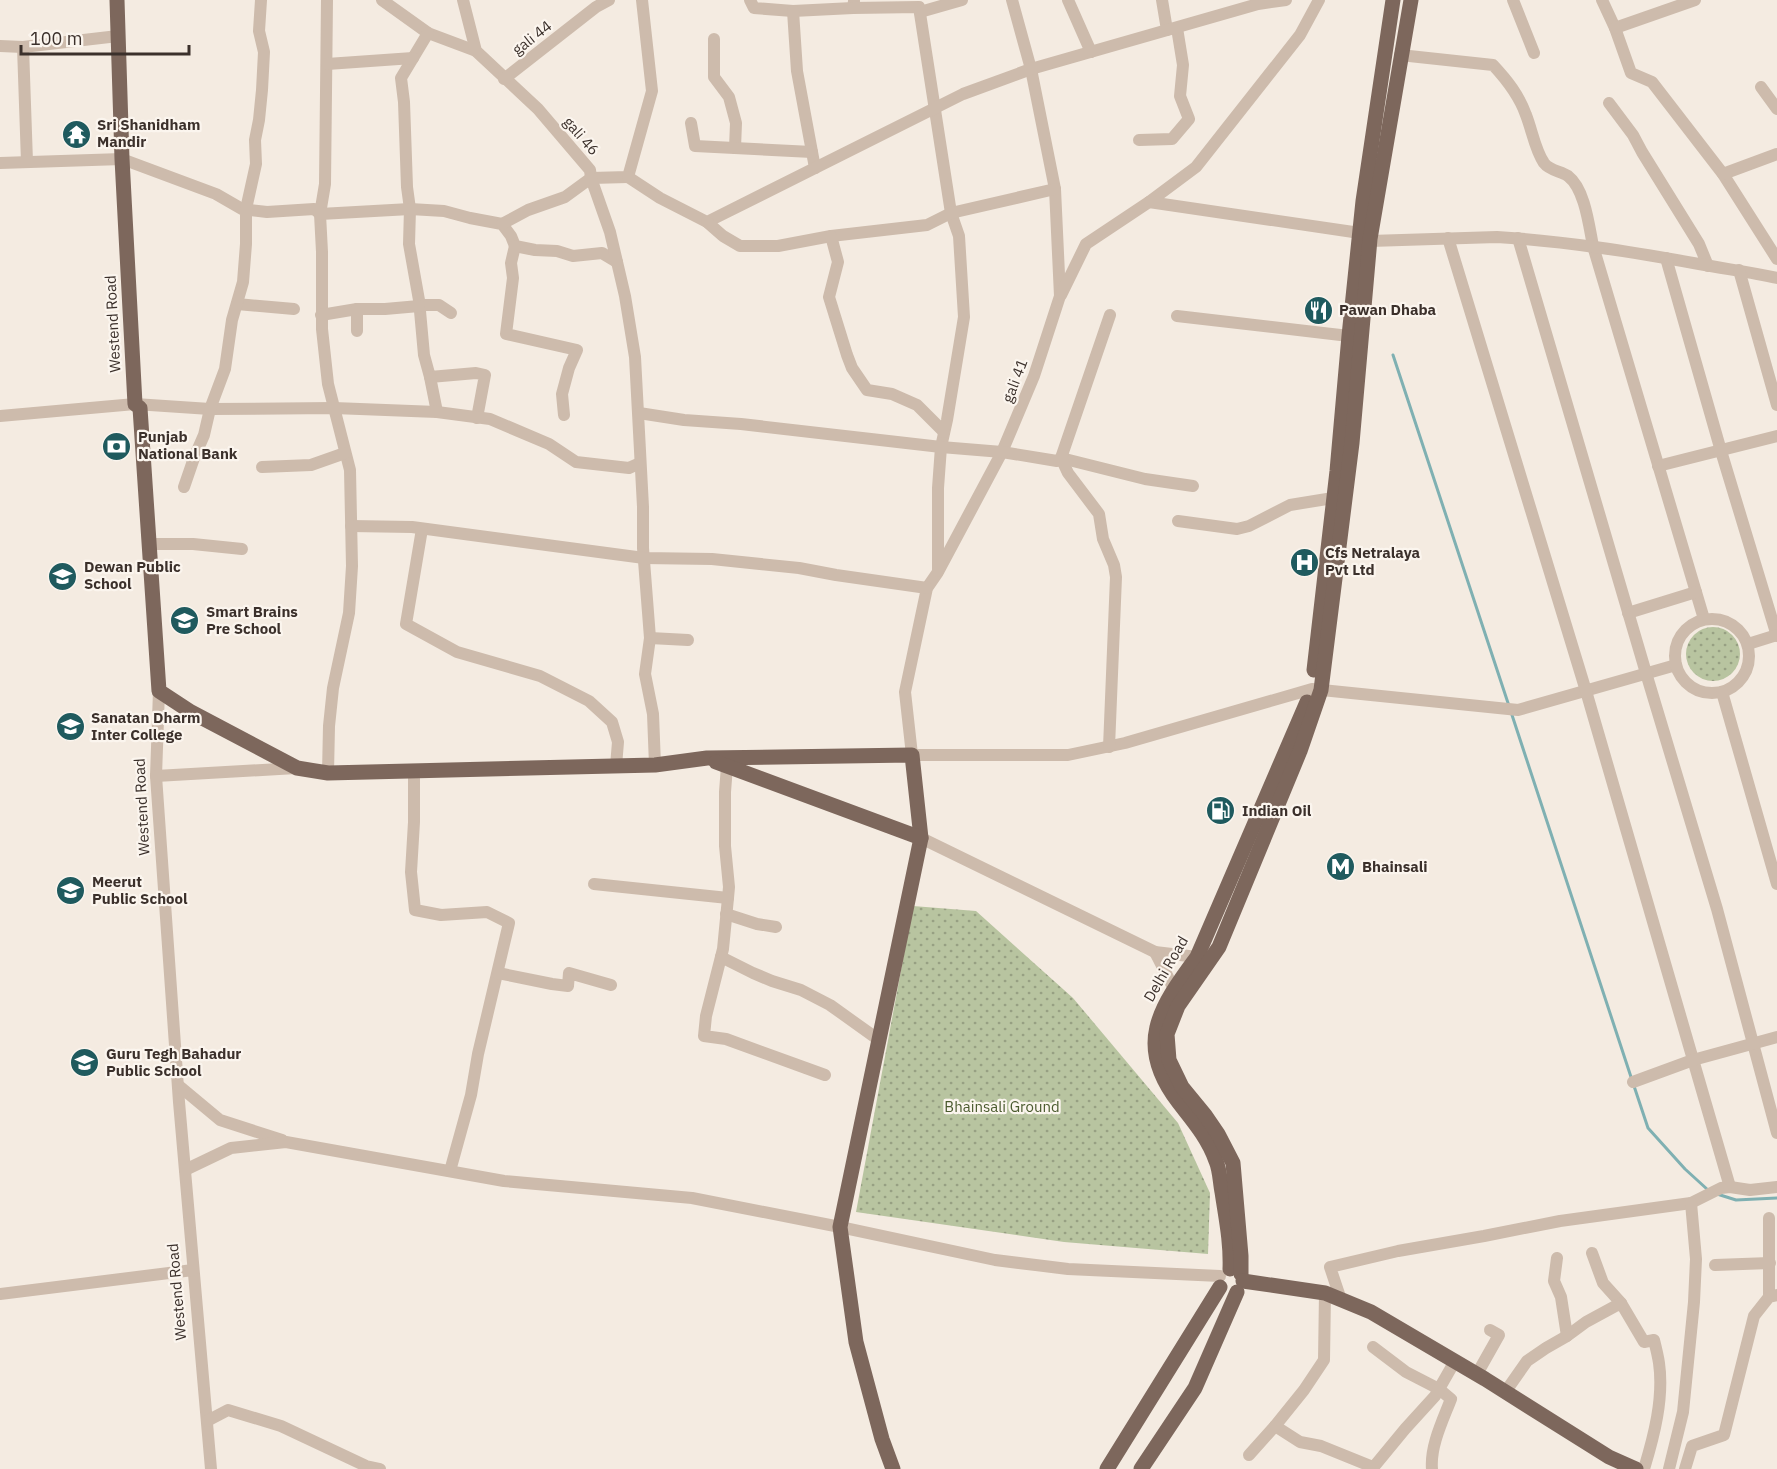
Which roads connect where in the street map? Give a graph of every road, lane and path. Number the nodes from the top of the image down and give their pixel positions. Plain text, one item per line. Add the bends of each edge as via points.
1 (117, 0) edge
2 (261, 0) edge
3 (327, 0) edge
4 (382, 0) edge
5 (463, 0) edge
6 (609, 0) edge
7 (642, 0) edge
8 (750, 0) edge
9 (962, 0) edge
10 (1012, 0) edge
11 (1068, 0) edge
12 (1162, 0) edge
13 (1286, 0) edge
14 (1319, 0) edge
15 (1393, 0) edge
16 (1411, 0) edge
17 (1513, 0) edge
18 (1602, 0) edge
19 (1694, 0) edge
20 (595, 3) edge
21 (853, 4) edge
22 (793, 11) junction
23 (920, 12) junction
24 (1615, 28) junction
25 (1172, 29) junction
26 (428, 33) junction
27 (118, 36) junction
28 (714, 39) dead end
29 (0, 46) edge
30 (23, 47) junction
31 (476, 51) junction
32 (1091, 52) junction
33 (1534, 53) dead end
34 (1400, 55) junction
35 (413, 58) junction
36 (327, 64) junction
37 (1031, 69) junction
38 (504, 79) junction
39 (1761, 87) dead end
40 (1609, 102) dead end
41 (936, 107) junction
42 (1777, 109) edge
43 (691, 123) dead end
44 (1139, 140) dead end
45 (735, 148) junction
46 (812, 152) junction
47 (1777, 154) edge
48 (122, 159) junction
49 (27, 162) junction
50 (0, 163) edge
51 (815, 168) junction
52 (1723, 174) junction
53 (628, 177) junction
54 (591, 178) junction
55 (1055, 189) junction
56 (1149, 202) junction
57 (246, 209) junction
58 (410, 209) junction
59 (951, 213) junction
60 (320, 214) junction
61 (707, 222) junction
62 (502, 224) junction
63 (831, 236) junction
64 (1365, 237) junction
65 (1448, 238) junction
66 (1518, 238) junction
67 (515, 246) junction
68 (1593, 246) junction
69 (1666, 258) junction
70 (1777, 259) edge
71 (617, 262) junction
72 (1708, 266) junction
73 (1738, 270) junction
74 (1777, 278) edge
75 (1060, 296) junction
76 (237, 304) junction
77 (419, 305) junction
78 (294, 309) dead end
79 (357, 309) junction
80 (451, 313) dead end
81 (321, 315) junction
82 (1110, 315) dead end
83 (1177, 315) dead end
84 (357, 331) dead end
85 (1348, 336) junction
86 (430, 377) junction
87 (135, 404) junction
88 (1777, 405) edge
89 (334, 408) junction
90 (210, 409) junction
91 (437, 412) junction
92 (639, 413) junction
93 (564, 415) dead end
94 (0, 416) edge
95 (477, 418) junction
96 (944, 432) junction
97 (1777, 436) edge
98 (941, 447) junction
99 (1721, 451) junction
100 (1002, 452) junction
101 (345, 453) junction
102 (1061, 458) junction
103 (640, 463) junction
104 (1658, 466) junction
105 (262, 467) dead end
106 (1193, 486) dead end
107 (184, 487) dead end
108 (1333, 498) junction
109 (1178, 521) dead end
110 (351, 526) junction
111 (423, 529) junction
112 (149, 544) junction
113 (242, 549) dead end
114 (644, 558) junction
115 (938, 572) junction
116 (927, 588) junction
117 (1696, 592) junction
118 (1628, 614) junction
119 (1704, 619) junction
120 (1777, 636) edge
121 (650, 638) junction
122 (688, 640) dead end
123 (1748, 644) junction
124 (1676, 665) junction
125 (1646, 674) junction
126 (1316, 690) junction
127 (159, 691) junction
128 (1586, 691) junction
129 (1722, 692) junction
130 (1109, 747) junction
131 (912, 755) junction
132 (707, 758) junction
133 (655, 765) junction
134 (616, 766) junction
135 (728, 766) junction
136 (297, 768) junction
137 (414, 770) junction
138 (328, 772) junction
139 (156, 776) junction
140 (921, 838) junction
141 (594, 884) dead end
142 (1777, 884) edge
143 (728, 898) junction
144 (726, 914) junction
145 (776, 927) dead end
146 (1155, 952) junction
147 (721, 957) junction
148 (1202, 959) junction
149 (498, 973) junction
150 (611, 985) dead end
151 (1179, 993) junction
152 (1777, 1037) edge
153 (879, 1040) junction
154 (1752, 1044) junction
155 (1693, 1060) junction
156 (825, 1075) dead end
157 (1633, 1082) dead end
158 (178, 1085) junction
159 (1777, 1133) edge
160 (286, 1142) junction
161 (185, 1170) junction
162 (450, 1171) junction
163 (1726, 1187) junction
164 (1777, 1187) edge
165 (1696, 1200) junction
166 (1770, 1218) dead end
167 (840, 1227) junction
168 (1592, 1253) dead end
169 (1557, 1258) dead end
170 (1770, 1263) junction
171 (1715, 1265) dead end
172 (193, 1270) junction
173 (1232, 1280) junction
174 (1325, 1293) junction
175 (0, 1294) edge
176 (1773, 1296) edge
177 (1341, 1300) junction
178 (1621, 1303) junction
179 (1490, 1330) dead end
180 (1567, 1336) junction
181 (1373, 1347) dead end
182 (1455, 1361) junction
183 (1477, 1374) junction
184 (1439, 1389) junction
185 (1506, 1392) junction
186 (207, 1420) junction
187 (1275, 1426) junction
188 (1249, 1455) dead end
189 (1373, 1468) edge
190 (211, 1469) edge
191 (380, 1469) edge
192 (893, 1469) edge
193 (1107, 1469) edge
194 (1142, 1469) edge
195 (1432, 1469) edge
196 (1636, 1469) edge
197 (1644, 1469) edge
198 (1669, 1469) edge
199 (1685, 1469) edge

1 - 27 main road, Westend Road
2 - 57 street via 262,90 256,164
3 - 36 street
4 - 26 street
5 - 31 street
6 - 20 street, gali 44
7 - 53 street via 652,91
8 - 22 street via 753,9
9 - 23 street
10 - 37 street, gali 41
11 - 32 street
12 - 25 street
13 - 25 street via 1258,4
14 - 56 street via 1300,35 1196,167
15 - 64 main road via 1364,192
16 - 34 main road
17 - 33 street
18 - 24 street
19 - 24 street
20 - 38 street, gali 44
21 - 22 street
21 - 23 street via 919,7
22 - 46 street via 797,70
23 - 41 street
24 - 52 street via 1631,73 1652,82
25 - 32 street
25 - 44 street via 1183,66 1180,96 1189,119 1172,139
26 - 31 street
26 - 35 street
27 - 30 street
27 - 48 main road, Westend Road
28 - 45 street via 714,77 729,97
29 - 30 street
30 - 49 street
31 - 38 street, gali 46
32 - 37 street
34 - 64 main road
34 - 68 street via 1493,64 1512,87 1525,112 1545,165 1570,178 1578,191
35 - 36 street
35 - 58 street via 401,78
36 - 60 street via 325,184
37 - 41 street
37 - 55 street, gali 41
38 - 54 street, gali 46 via 538,109 590,170
39 - 42 street
40 - 72 street via 1699,244
41 - 51 street
41 - 59 street
43 - 45 street via 694,146
45 - 46 street
46 - 51 street
47 - 52 street
48 - 49 street
48 - 57 street
48 - 87 main road, Westend Road
49 - 50 street
51 - 61 street
52 - 70 street
53 - 54 street, gali 46
53 - 61 street
54 - 62 street via 565,197
54 - 71 street
55 - 59 street
55 - 75 street, gali 41
56 - 64 street
56 - 75 street via 1086,244
57 - 60 street via 314,209
57 - 76 street via 243,282
58 - 60 street
58 - 62 street via 444,211
58 - 77 street via 409,244
59 - 63 street via 927,225
59 - 96 street via 959,236 964,317
60 - 81 street
61 - 63 street via 740,246 778,246
62 - 67 street
63 - 96 street via 838,262 829,297 852,369 867,390 892,394 917,405
64 - 65 street
64 - 85 main road
64 - 126 main road via 1352,443
65 - 66 street
65 - 128 street
66 - 68 street
66 - 118 street
67 - 71 street via 573,256 603,254
67 - 93 street via 506,334 576,350 562,394
68 - 69 street
68 - 104 street
69 - 72 street
69 - 99 street
71 - 92 street via 634,357
72 - 73 street
73 - 74 street
73 - 88 street
75 - 100 street, gali 41 via 1034,376
76 - 78 street
76 - 90 street via 225,369
77 - 79 street
77 - 80 street via 439,305
77 - 86 street
79 - 81 street
79 - 84 street
81 - 89 street
82 - 102 street
83 - 85 street
85 - 108 main road
86 - 91 street
86 - 95 street via 485,375
87 - 90 street
87 - 94 street
87 - 112 main road, Westend Road via 140,408
89 - 90 street
89 - 91 street
89 - 101 street
90 - 107 street
91 - 95 street
92 - 98 street
92 - 103 street
95 - 103 street via 549,444 576,462 629,468
96 - 98 street
97 - 99 street
98 - 100 street
98 - 115 street
99 - 104 street
99 - 120 street
100 - 102 street via 1057,461
100 - 115 street, gali 41
101 - 105 street via 311,465
101 - 110 street via 350,470
102 - 106 street
102 - 130 street via 1099,514 1116,577
103 - 114 street
104 - 117 street
108 - 109 street via 1290,505 1237,529
108 - 126 main road
110 - 111 street
110 - 138 street via 349,613 333,688
111 - 114 street
111 - 134 street via 406,624 458,652 540,676 589,701 612,722 618,742
112 - 113 street
112 - 127 main road, Westend Road
114 - 116 street via 712,559 799,568
114 - 121 street
115 - 116 street, gali 41
116 - 131 street, gali 41 via 905,692
117 - 118 street
117 - 119 street
118 - 125 street
119 - 123 street via 1731,623
119 - 124 street via 1694,622 1680,636 1674,655
120 - 123 street
121 - 122 street
121 - 133 street via 645,674 653,714
123 - 129 street via 1745,673 1736,685
124 - 125 street
124 - 129 street via 1693,688
125 - 128 street
125 - 154 street via 1717,909
126 - 128 street via 1511,709
126 - 130 street
126 - 148 main road, Delhi Road
127 - 136 main road
127 - 139 street, Westend Road
128 - 155 street
129 - 142 street
130 - 131 street via 1068,756
131 - 132 main road
131 - 140 main road
132 - 133 main road
132 - 135 main road
133 - 134 main road
134 - 137 main road
135 - 140 main road
135 - 143 street
136 - 138 main road
136 - 139 street
137 - 138 main road
137 - 149 street via 411,872 415,910 441,915 487,912 510,923
139 - 158 street, Westend Road
140 - 146 street
140 - 153 main road
141 - 143 street
143 - 144 street
144 - 145 street
144 - 147 street
146 - 148 street
146 - 151 street
147 - 153 street via 831,1005
147 - 156 street via 704,1036 726,1039
148 - 151 main road, Delhi Road
149 - 150 street via 568,986 569,973
149 - 162 street
151 - 173 main road, Delhi Road via 1167,1034 1169,1060 1182,1087 1218,1134 1233,1163 1242,1256
152 - 154 street
153 - 167 main road
154 - 155 street
154 - 159 street
155 - 157 street
155 - 163 street
158 - 160 street via 220,1120
158 - 161 street, Westend Road
160 - 161 street via 231,1148
160 - 162 street
161 - 172 street, Westend Road
162 - 167 street via 504,1181 692,1198
163 - 164 street
163 - 165 street
165 - 177 street via 1398,1251 1330,1268
165 - 198 street via 1694,1302 1683,1412
166 - 170 street
167 - 173 street via 995,1260
167 - 192 main road via 856,1342
168 - 178 street via 1603,1283
169 - 180 street via 1554,1281 1561,1297
170 - 171 street
170 - 176 street
172 - 175 street
172 - 186 street, Westend Road
173 - 174 main road
173 - 193 main road
173 - 194 main road via 1196,1388
174 - 177 main road
174 - 187 street via 1324,1360
176 - 199 street via 1754,1316 1724,1435 1692,1446
177 - 182 main road via 1371,1312
178 - 180 street
178 - 197 street via 1644,1342 1654,1340 1659,1364 1655,1430
179 - 183 street via 1499,1335
180 - 185 street via 1527,1361
181 - 184 street via 1406,1372
182 - 183 main road
182 - 184 street
183 - 185 main road
184 - 189 street
184 - 195 street via 1451,1399 1438,1432
185 - 196 main road via 1609,1457
186 - 190 street, Westend Road
186 - 191 street via 228,1410 280,1426
187 - 188 street
187 - 189 street via 1300,1442 1321,1446

